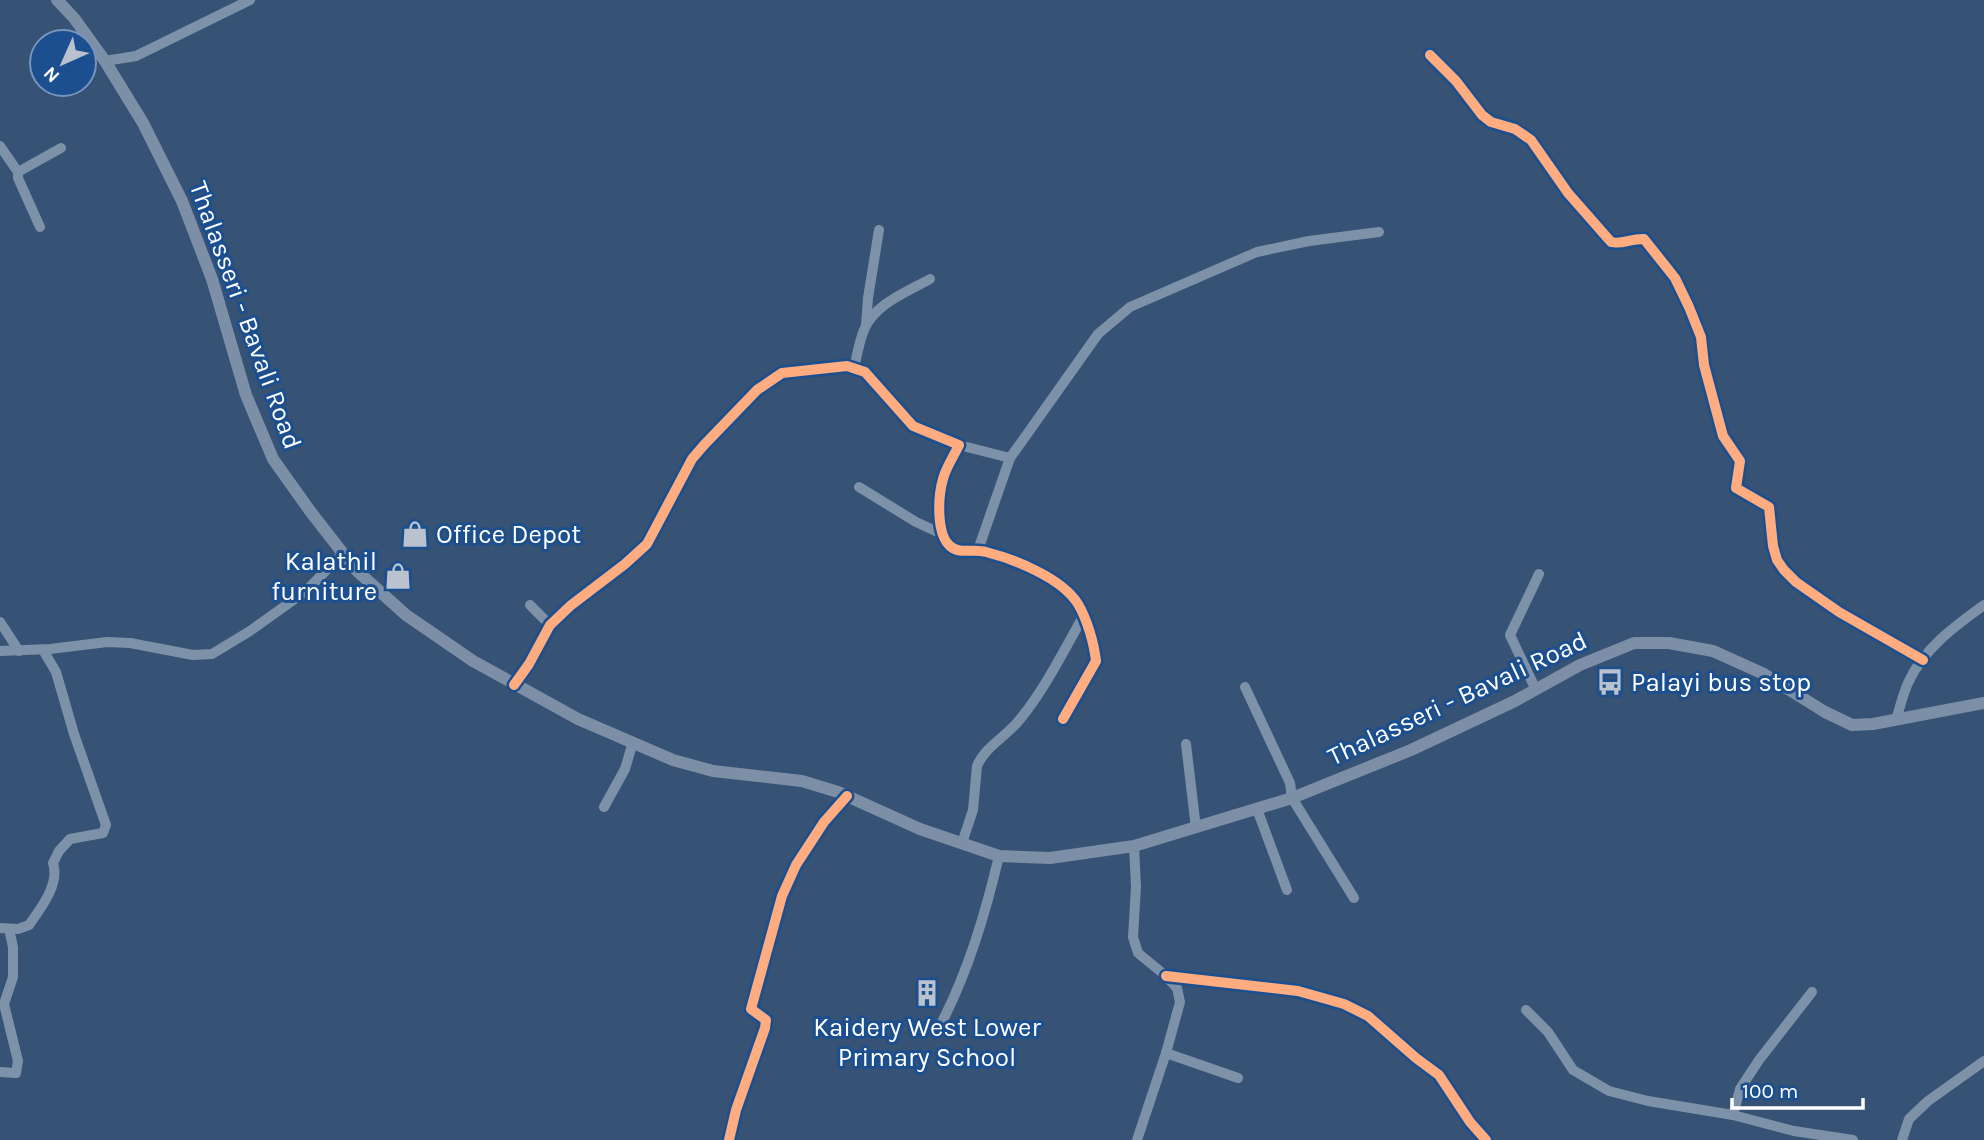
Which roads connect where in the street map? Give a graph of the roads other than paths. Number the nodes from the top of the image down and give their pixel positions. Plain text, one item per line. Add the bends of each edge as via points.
1 (57, 0) edge
2 (250, 0) edge
3 (1430, 55) dead end
4 (105, 61) junction
5 (0, 146) edge
6 (61, 148) dead end
7 (18, 172) junction
8 (40, 227) dead end
9 (879, 230) dead end
10 (1379, 232) dead end
11 (930, 279) dead end
12 (866, 326) junction
13 (854, 368) junction
14 (959, 445) junction
15 (1010, 458) junction
16 (859, 487) dead end
17 (942, 534) junction
18 (978, 550) junction
19 (343, 553) junction
20 (1539, 574) dead end
21 (1984, 604) edge
22 (530, 605) dead end
23 (1084, 615) junction
24 (0, 622) edge
25 (550, 625) junction
26 (43, 650) junction
27 (0, 651) edge
28 (19, 651) junction
29 (1923, 660) junction
30 (514, 685) junction
31 (1245, 687) dead end
32 (1536, 690) junction
33 (1984, 703) edge
34 (1063, 719) dead end
35 (1896, 720) junction
36 (633, 742) junction
37 (1186, 744) dead end
38 (847, 796) junction
39 (1292, 798) junction
40 (604, 807) dead end
41 (1257, 809) junction
42 (1195, 828) junction
43 (962, 842) junction
44 (1134, 846) junction
45 (999, 856) junction
46 (1287, 890) dead end
47 (1354, 898) dead end
48 (5, 929) edge
49 (1166, 976) junction
50 (1812, 992) dead end
51 (1526, 1010) dead end
52 (940, 1026) dead end
53 (1166, 1053) junction
54 (1984, 1060) edge
55 (0, 1072) edge
56 (1238, 1078) dead end
57 (1733, 1115) junction
58 (729, 1140) edge
59 (1137, 1140) edge
60 (1486, 1140) edge
61 (1853, 1140) edge
62 (1902, 1140) edge

1 - 4 main road, Thalasseri - Bavali Road
2 - 4 street via 136,56
3 - 29 street via 1482,115 1531,140 1568,193 1611,242 1644,239 1659,256 1675,278 1701,337 1723,436 1740,461 1735,488 1769,508 1777,560 1796,582 1839,612
4 - 19 main road, Thalasseri - Bavali Road via 183,201 246,395 273,459
5 - 7 street
6 - 7 street
7 - 8 street
9 - 12 street
10 - 15 street via 1257,253 1130,307 1098,334
11 - 12 street via 885,303
12 - 13 street
13 - 14 street via 865,372 913,426
13 - 25 street via 782,373 757,390 692,459 647,544
14 - 15 street
14 - 17 street via 942,480
15 - 18 street
16 - 17 street
17 - 18 street via 958,551
18 - 23 street via 1042,575 1071,595
19 - 26 street via 306,592 212,654 107,642
19 - 30 main road, Thalasseri - Bavali Road via 406,615
20 - 32 street via 1510,635
21 - 29 street via 1953,627
22 - 25 street
23 - 34 street via 1096,661
23 - 43 street via 1021,718 976,766 973,810
24 - 28 street
25 - 30 street
26 - 28 street
26 - 48 street via 56,672 106,825 103,833 70,839 53,863 55,881 37,915 29,925
27 - 28 street
29 - 35 street via 1908,681
30 - 36 main road, Thalasseri - Bavali Road
31 - 39 street via 1290,783
32 - 35 main road, Thalasseri - Bavali Road via 1580,665 1634,643 1669,643 1713,651 1764,674 1852,725
32 - 39 main road, Thalasseri - Bavali Road via 1411,750
33 - 35 main road, Thalasseri - Bavali Road
36 - 38 main road, Thalasseri - Bavali Road via 713,771 802,780
36 - 40 street via 625,769
37 - 42 street
38 - 43 main road, Thalasseri - Bavali Road via 920,829
38 - 58 street via 796,865 782,896 751,1009 766,1020 765,1028
39 - 41 main road, Thalasseri - Bavali Road
39 - 47 street
41 - 42 main road, Thalasseri - Bavali Road
41 - 46 street
42 - 44 main road, Thalasseri - Bavali Road
43 - 45 main road, Thalasseri - Bavali Road
44 - 45 main road, Thalasseri - Bavali Road via 1050,858
44 - 49 street via 1132,937 1138,953
45 - 52 street via 959,990
48 - 55 street via 13,947 13,977 4,1004 18,1061 16,1073
49 - 53 street via 1177,988 1180,1002
49 - 60 street via 1298,992 1344,1003 1368,1016 1439,1075
50 - 57 street via 1746,1079
51 - 57 street via 1548,1032 1573,1070 1609,1091
53 - 56 street
53 - 59 street
54 - 62 street via 1909,1119
57 - 61 street

